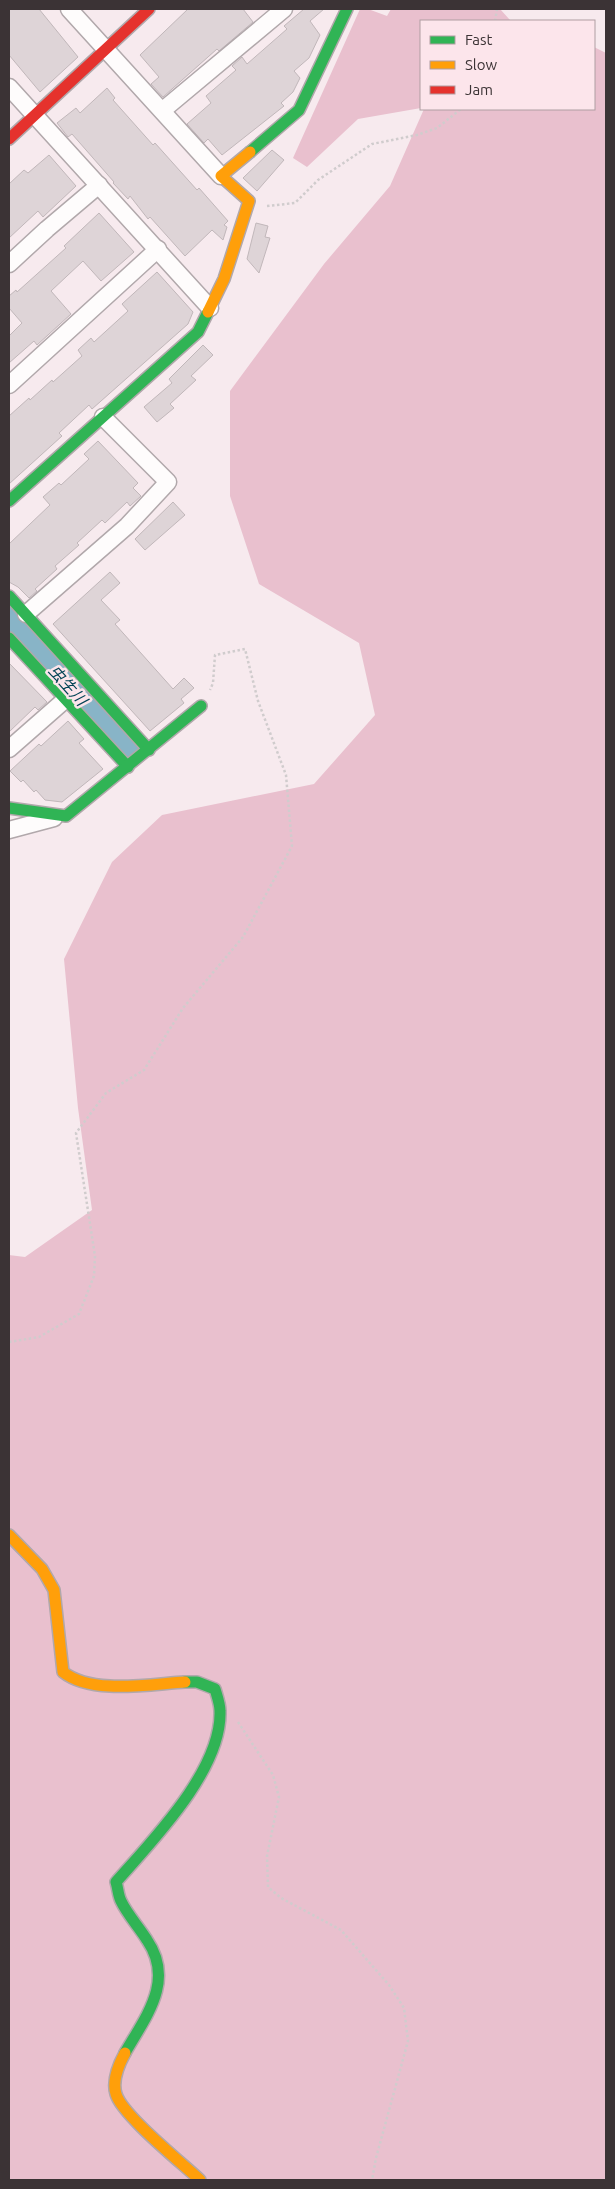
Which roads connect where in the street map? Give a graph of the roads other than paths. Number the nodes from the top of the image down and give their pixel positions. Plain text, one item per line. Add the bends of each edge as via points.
1 (69, 9) edge
2 (150, 9) edge
3 (284, 9) edge
4 (347, 9) edge
5 (106, 49) junction
6 (9, 87) edge
7 (163, 110) junction
8 (34, 115) junction
9 (9, 139) edge
10 (221, 176) junction
11 (99, 185) junction
12 (158, 249) junction
13 (9, 264) edge
14 (210, 308) junction
15 (9, 385) edge
16 (103, 417) junction
17 (9, 501) edge
18 (9, 596) edge
19 (26, 614) junction
20 (9, 638) edge
21 (66, 699) junction
22 (201, 706) road end
23 (9, 749) edge
24 (149, 750) junction
25 (128, 767) junction
26 (9, 808) edge
27 (66, 816) junction
28 (9, 830) edge
29 (9, 1535) edge
30 (200, 2180) edge

1 - 5 street
2 - 5 street
3 - 7 street
4 - 10 street via 299,110
5 - 7 street
5 - 8 street
6 - 8 street
7 - 10 street
8 - 9 street
8 - 11 street
10 - 14 street via 249,201 224,279
11 - 12 street
11 - 13 street
12 - 14 street
12 - 15 street
14 - 16 street via 198,332
16 - 17 street
16 - 19 street via 168,482 127,526
18 - 19 street
19 - 24 street
20 - 21 street
21 - 23 street
21 - 25 street
22 - 24 street
24 - 25 street
25 - 27 street
26 - 27 street
27 - 28 street
29 - 30 street via 42,1568 54,1590 63,1672 68,1676 102,1686 197,1682 215,1689 220,1713 214,1743 193,1789 116,1882 121,1902 150,1944 159,1964 159,1984 150,2009 123,2056 115,2080 116,2095 137,2123

